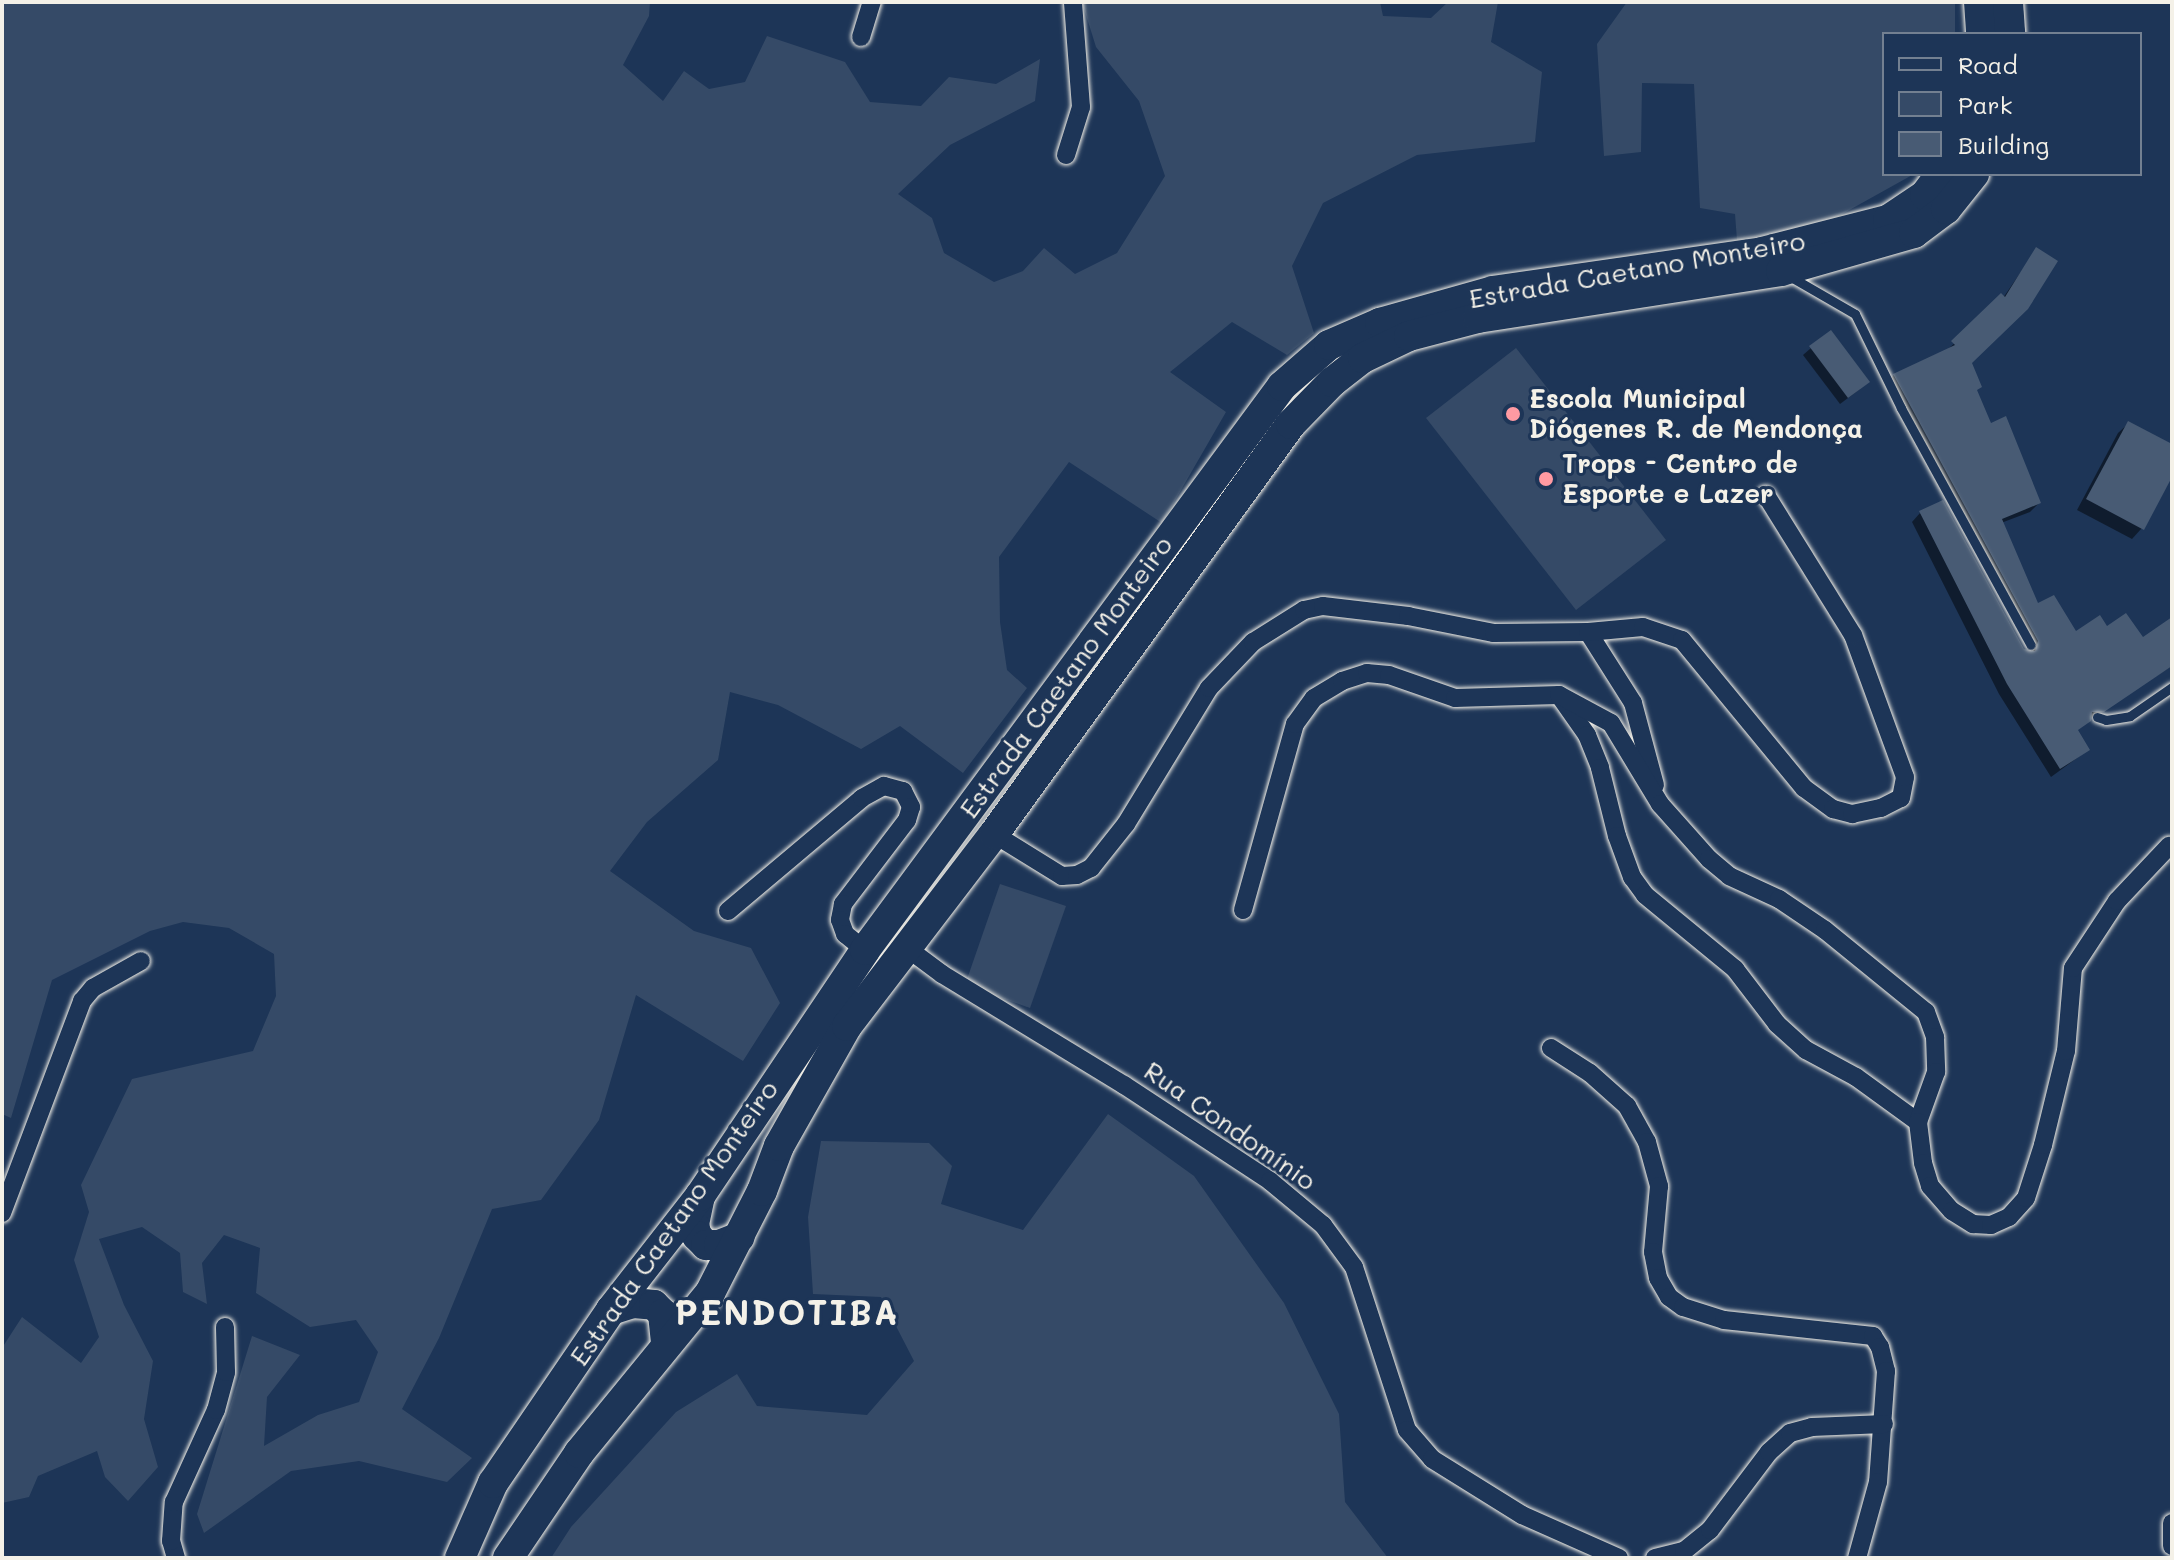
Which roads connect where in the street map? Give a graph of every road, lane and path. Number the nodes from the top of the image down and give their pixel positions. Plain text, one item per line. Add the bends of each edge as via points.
1 (872, 2) edge
2 (1073, 2) edge
3 (1979, 2) edge
4 (2008, 2) edge
5 (1981, 32) edge
6 (2010, 32) edge
7 (861, 37) dead end
8 (1066, 155) dead end
9 (1939, 176) edge
10 (1972, 176) edge
11 (1781, 271) junction
12 (1766, 495) dead end
13 (1588, 632) junction
14 (2031, 645) dead end
15 (2172, 687) edge
16 (1559, 695) junction
17 (2097, 717) dead end
18 (1660, 804) junction
19 (994, 834) junction
20 (2169, 846) dead end
21 (1243, 910) dead end
22 (728, 911) dead end
23 (907, 948) junction
24 (865, 950) junction
25 (141, 961) dead end
26 (1551, 1048) dead end
27 (1918, 1122) junction
28 (700, 1196) junction
29 (2, 1213) edge
30 (740, 1237) junction
31 (611, 1310) junction
32 (225, 1327) dead end
33 (666, 1344) junction
34 (1884, 1424) junction
35 (2172, 1523) edge
36 (2172, 1546) edge
37 (176, 1558) edge
38 (460, 1558) edge
39 (508, 1558) edge
40 (1619, 1558) edge
41 (1655, 1558) edge
42 (1857, 1558) edge

1 - 7 street
2 - 8 street via 1081,107
3 - 5 main road
4 - 6 main road
9 - 24 main road, Estrada Caetano Monteiro via 1925,195 1888,220 1762,252 1493,291 1380,323 1329,345 1282,386 1223,462
10 - 11 main road, Estrada Caetano Monteiro via 1946,209 1914,233
11 - 14 lane via 1855,314
11 - 19 main road, Estrada Caetano Monteiro via 1478,318 1409,336 1363,358 1291,424
12 - 13 street via 1853,635 1905,777 1901,798 1852,814 1833,809 1804,788 1682,640 1643,627
13 - 18 street via 1633,703
13 - 19 street via 1494,633 1323,606 1304,610 1253,642 1209,688 1126,824 1091,868 1062,876
15 - 17 lane via 2130,716
16 - 18 street via 1611,723
16 - 21 street via 1455,698 1389,675 1367,673 1314,698 1295,724
16 - 27 street via 1587,735 1617,836 1632,877 1645,895 1735,969 1777,1024 1806,1050 1856,1077
18 - 27 street via 1729,876 1779,899 1825,930 1926,1012 1935,1037 1936,1072
19 - 23 main road, Estrada Caetano Monteiro
20 - 27 street via 2117,901 2073,968 2066,1051 2043,1145 2026,1198 2009,1217 1991,1225 1973,1224 1952,1211 1930,1186
22 - 24 street via 862,798 884,786 903,791 911,807 907,820 843,904 840,920 845,934
23 - 30 main road, Estrada Caetano Monteiro via 828,1054 779,1146
23 - 40 street, Rua Condomínio via 1243,1163 1323,1225 1354,1267 1394,1396 1415,1440 1432,1459 1522,1515
24 - 28 main road, Estrada Caetano Monteiro
25 - 29 street via 93,988 82,1001
26 - 34 street via 1627,1106 1647,1142 1659,1186 1653,1252 1669,1297 1724,1320 1873,1336 1886,1371
28 - 30 main road via 697,1236 706,1245
28 - 31 main road, Estrada Caetano Monteiro
30 - 33 main road, Estrada Caetano Monteiro via 710,1293
31 - 33 main road via 633,1303 654,1305 663,1314
31 - 38 main road, Estrada Caetano Monteiro via 493,1483
32 - 37 street via 226,1372 216,1410 174,1502 171,1541
33 - 39 main road, Estrada Caetano Monteiro via 579,1453
34 - 41 street via 1790,1433 1769,1452 1710,1530 1684,1551
34 - 42 street via 1878,1482
35 - 36 street

